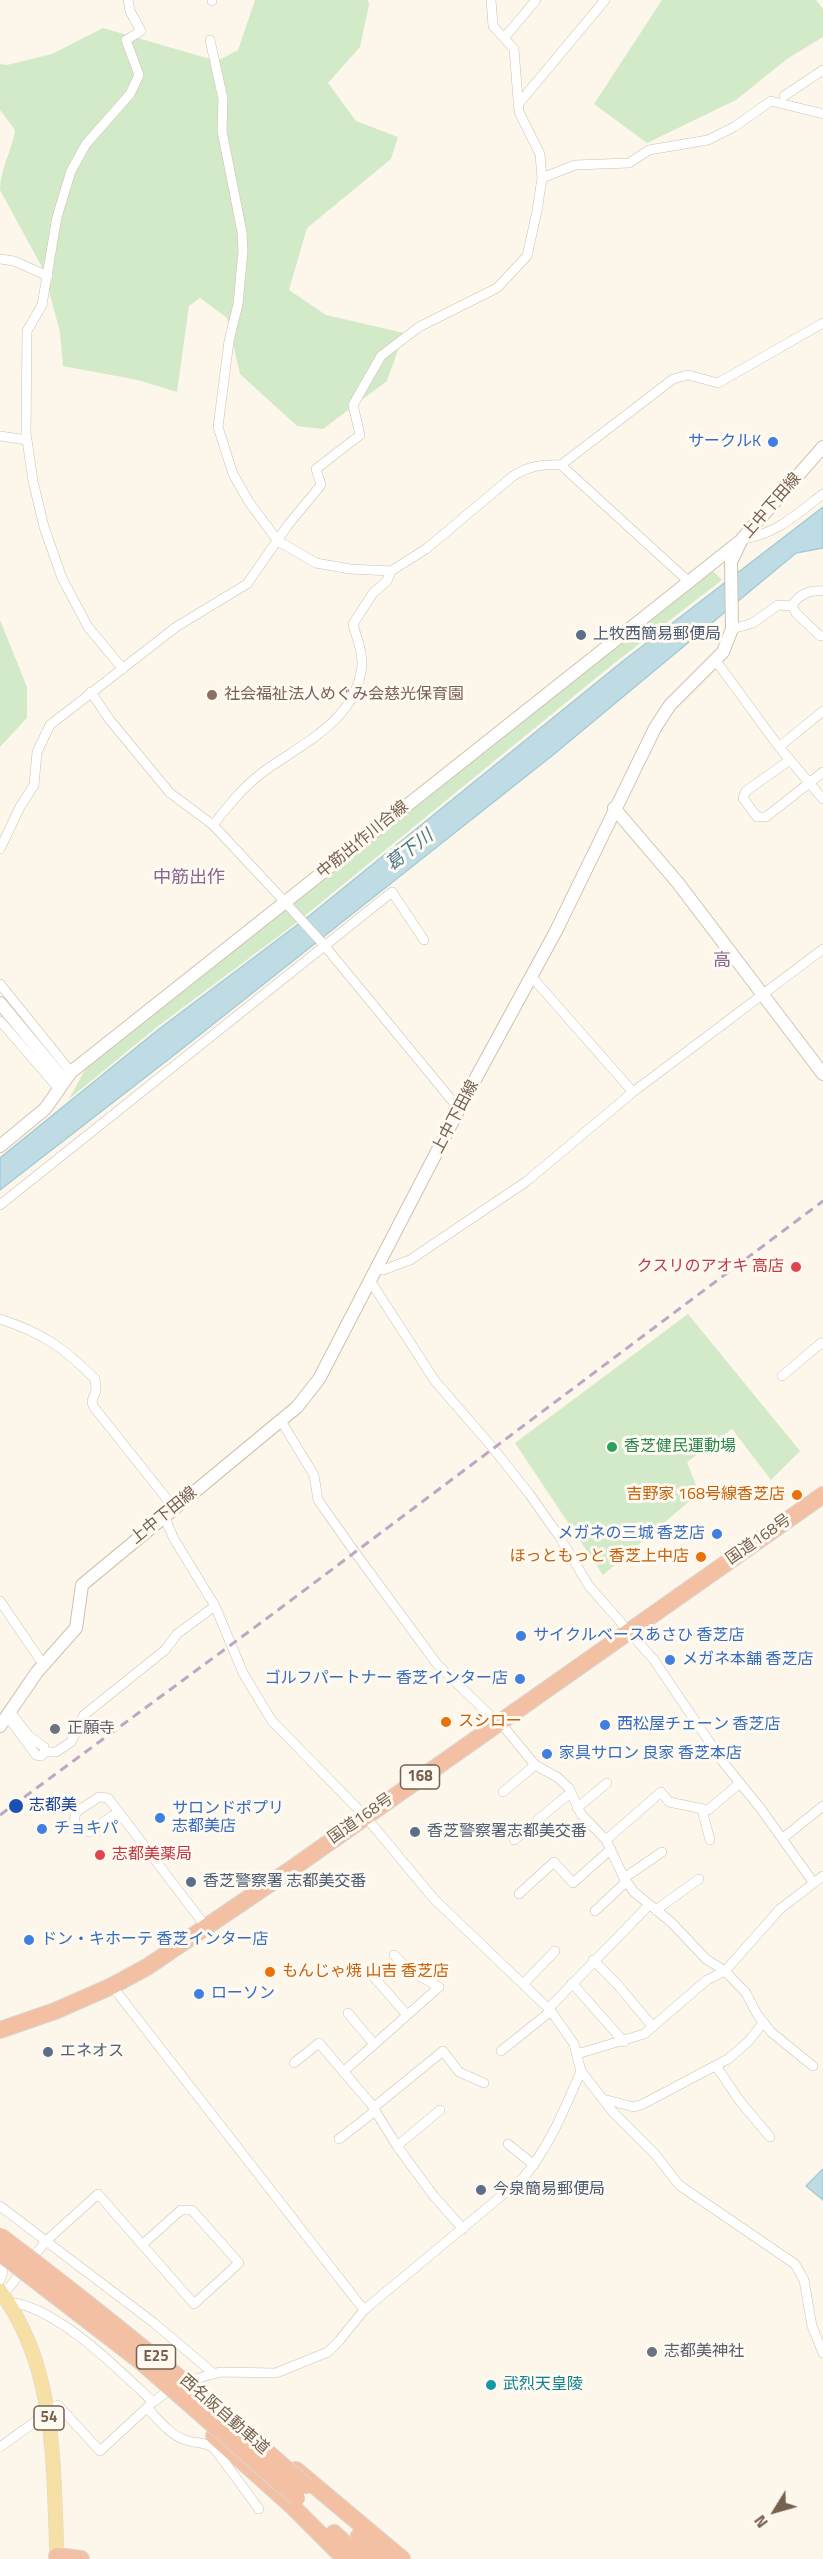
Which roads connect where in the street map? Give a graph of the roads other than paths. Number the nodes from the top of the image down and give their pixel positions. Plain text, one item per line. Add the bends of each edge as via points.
1 (128, 0) edge
2 (491, 0) edge
3 (536, 0) edge
4 (605, 0) edge
5 (505, 37) junction
6 (210, 40) dead end
7 (823, 70) edge
8 (783, 96) dead end
9 (520, 102) junction
10 (823, 114) edge
11 (542, 178) junction
12 (0, 259) edge
13 (48, 276) junction
14 (823, 323) edge
15 (0, 436) edge
16 (27, 440) junction
17 (823, 447) edge
18 (561, 465) junction
19 (823, 494) edge
20 (742, 539) junction
21 (278, 541) junction
22 (391, 571) junction
23 (688, 581) junction
24 (823, 591) edge
25 (792, 606) junction
26 (732, 629) junction
27 (823, 636) edge
28 (716, 661) junction
29 (123, 669) junction
30 (91, 692) junction
31 (823, 711) edge
32 (779, 747) junction
33 (790, 759) junction
34 (823, 772) edge
35 (809, 783) junction
36 (823, 799) edge
37 (614, 808) junction
38 (213, 825) junction
39 (0, 849) edge
40 (285, 902) junction
41 (424, 940) dead end
42 (324, 944) junction
43 (823, 949) edge
44 (531, 976) junction
45 (0, 984) edge
46 (763, 996) junction
47 (0, 1003) edge
48 (0, 1021) edge
49 (823, 1074) edge
50 (65, 1080) junction
51 (633, 1092) junction
52 (459, 1109) junction
53 (2, 1139) edge
54 (0, 1205) edge
55 (378, 1269) junction
56 (371, 1282) junction
57 (0, 1319) edge
58 (823, 1346) edge
59 (782, 1376) dead end
60 (281, 1421) junction
61 (823, 1495) edge
62 (169, 1512) junction
63 (0, 1601) edge
64 (215, 1606) junction
65 (629, 1630) junction
66 (43, 1664) junction
67 (6, 1719) edge
68 (499, 1722) junction
69 (535, 1765) junction
70 (607, 1783) dead end
71 (740, 1784) junction
72 (503, 1792) dead end
73 (571, 1792) junction
74 (823, 1806) edge
75 (577, 1808) junction
76 (702, 1810) junction
77 (364, 1816) junction
78 (123, 1819) junction
79 (782, 1839) junction
80 (514, 1840) dead end
81 (710, 1840) dead end
82 (608, 1844) junction
83 (662, 1852) dead end
84 (823, 1876) edge
85 (699, 1879) dead end
86 (625, 1880) junction
87 (813, 1882) junction
88 (519, 1894) dead end
89 (652, 1907) junction
90 (595, 1911) dead end
91 (206, 1927) junction
92 (555, 1951) dead end
93 (394, 1954) dead end
94 (593, 1960) junction
95 (725, 1971) junction
96 (372, 1975) dead end
97 (572, 1983) junction
98 (524, 1984) junction
99 (112, 1986) junction
100 (549, 2010) junction
101 (348, 2013) dead end
102 (407, 2015) junction
103 (763, 2023) junction
104 (653, 2027) junction
105 (0, 2030) edge
106 (624, 2042) junction
107 (374, 2044) junction
108 (501, 2051) dead end
109 (577, 2054) junction
110 (294, 2063) dead end
111 (716, 2066) junction
112 (813, 2066) dead end
113 (344, 2072) junction
114 (581, 2072) junction
115 (483, 2083) dead end
116 (603, 2099) junction
117 (374, 2109) junction
118 (440, 2110) dead end
119 (770, 2137) dead end
120 (339, 2139) dead end
121 (508, 2144) dead end
122 (397, 2146) junction
123 (534, 2165) junction
124 (0, 2206) edge
125 (463, 2229) junction
126 (0, 2236) edge
127 (46, 2241) junction
128 (142, 2244) junction
129 (0, 2255) edge
130 (0, 2280) edge
131 (4, 2296) edge
132 (364, 2310) junction
133 (823, 2353) edge
134 (213, 2373) junction
135 (150, 2405) junction
136 (48, 2412) junction
137 (0, 2447) edge
138 (301, 2493) junction
139 (259, 2509) dead end
140 (58, 2558) edge
141 (81, 2559) edge
142 (345, 2559) edge
143 (362, 2559) edge
144 (383, 2559) edge
145 (402, 2559) edge

1 - 13 street via 141,31 126,40 139,75 130,94 86,144 71,171 57,217
2 - 5 street via 493,26
3 - 5 street
4 - 9 street
5 - 9 street via 514,49
6 - 21 street via 223,99 222,131 243,251 218,427 233,474
7 - 8 street
9 - 11 street via 519,112 540,154
10 - 11 street via 771,101 708,140 649,150 629,163 575,165
11 - 21 street via 527,256 497,288 419,327 381,356 353,405 360,435 316,469 321,485
12 - 13 street
13 - 16 street via 42,305 27,331
14 - 18 street via 718,383 688,375 673,379
15 - 16 street
16 - 29 street via 44,527 62,578 88,627
17 - 20 main road, 上中下田線
18 - 22 street via 542,464 513,476 426,549
18 - 23 street
19 - 20 street via 771,532
20 - 23 main road, 中筋出作川合線
20 - 26 main road, 上中下田線 via 730,568
21 - 22 street via 316,563
21 - 29 street via 247,584 176,627
22 - 38 street via 354,624 362,663 357,688 343,713 242,790
23 - 40 main road, 中筋出作川合線
24 - 25 street via 811,590
25 - 26 street via 778,605 753,623
25 - 27 street
26 - 28 main road, 上中下田線
28 - 32 street
28 - 37 main road, 上中下田線 via 663,715
29 - 30 street
30 - 38 street via 170,794
30 - 39 street via 50,725 41,739 34,785
31 - 32 street
32 - 33 street
33 - 35 street
33 - 35 street via 746,791 743,798 757,817 766,817
34 - 35 street
35 - 36 street
37 - 44 main road, 上中下田線
37 - 46 main road via 678,883
38 - 40 street
40 - 42 street
40 - 50 main road, 中筋出作川合線
41 - 42 street via 392,892
42 - 52 street
42 - 54 street
43 - 46 street
44 - 51 street
44 - 52 main road, 上中下田線
45 - 50 street
46 - 49 main road
46 - 51 street
47 - 50 main road
48 - 50 street
50 - 53 main road, 中筋出作川合線 via 45,1109
51 - 55 street via 527,1181 411,1260
52 - 55 main road, 上中下田線
55 - 56 main road, 上中下田線
56 - 60 main road, 上中下田線 via 320,1379
56 - 65 street via 435,1381 494,1448 559,1536 589,1586
57 - 62 street via 57,1344 95,1379 93,1406
58 - 59 street via 821,1343
60 - 62 main road, 上中下田線
60 - 68 street via 314,1475 318,1500 354,1551 437,1664
61 - 65 highway, 国道168号 / 168
62 - 64 street via 174,1539
62 - 66 main road, 上中下田線 via 81,1585 76,1628
63 - 66 street
64 - 67 street via 84,1715 71,1742 56,1752 36,1755
64 - 77 street via 243,1672 272,1721
65 - 68 highway, 国道168号 / 168
65 - 71 street via 666,1676
66 - 67 main road, 上中下田線
68 - 69 street
68 - 77 highway, 国道168号 / 168
69 - 72 street
69 - 73 street via 557,1777
70 - 75 street
71 - 76 street via 708,1810
71 - 79 street
73 - 75 street
73 - 80 street
74 - 79 street
75 - 82 street
76 - 81 street
76 - 82 street via 669,1802 661,1792
77 - 91 highway, 国道168号 / 168
77 - 98 street via 434,1899
78 - 78 street via 112,1816 90,1832 81,1830 74,1822 76,1812 99,1797 108,1798
78 - 91 street
79 - 87 street
82 - 86 street
82 - 88 street via 573,1882 554,1862
83 - 86 street
84 - 87 street
85 - 89 street
86 - 89 street
86 - 90 street
87 - 95 street via 770,1918
89 - 94 street
89 - 95 street via 706,1959
91 - 99 highway, 国道168号 / 168
92 - 98 street
93 - 102 street via 409,1970 439,1987
94 - 97 street
94 - 104 street
95 - 103 street via 746,1993
95 - 104 street via 707,1980
96 - 102 street
97 - 100 street
97 - 106 street
98 - 100 street
99 - 105 highway, 国道168号 / 168
99 - 132 street
100 - 108 street
100 - 109 street via 569,2035
101 - 107 street
102 - 107 street
103 - 111 street via 739,2051
103 - 112 street
104 - 106 street
106 - 109 street
107 - 113 street
109 - 114 street
110 - 113 street via 319,2043
111 - 116 street via 634,2107
111 - 119 street
113 - 117 street
114 - 116 street
114 - 123 street via 552,2138
115 - 117 street via 459,2072 443,2051
116 - 133 street via 679,2185 795,2264 804,2280 812,2326
117 - 120 street
117 - 122 street
118 - 122 street
121 - 123 street
122 - 125 street
123 - 125 street
124 - 127 street
125 - 132 street
126 - 138 highway, 西名阪自動車道 / E25, bridge via 185,2381 284,2467
127 - 128 street via 98,2194
127 - 131 street
127 - 134 street
128 - 128 street via 194,2304 239,2263 192,2210 181,2210
129 - 130 street
129 - 138 highway, 西名阪自動車道 / E25, bridge via 82,2315
131 - 135 street via 58,2321 117,2368
131 - 136 main road, 54 via 30,2344
132 - 134 street via 339,2342 316,2358 276,2373
134 - 135 street via 178,2384
135 - 136 street via 100,2451 58,2405
135 - 139 street via 179,2438 214,2448
136 - 137 street
136 - 140 main road, 54
138 - 142 highway
138 - 143 highway, 西名阪自動車道 / E25
138 - 144 highway, 西名阪自動車道 / E25
138 - 145 highway
140 - 141 highway

